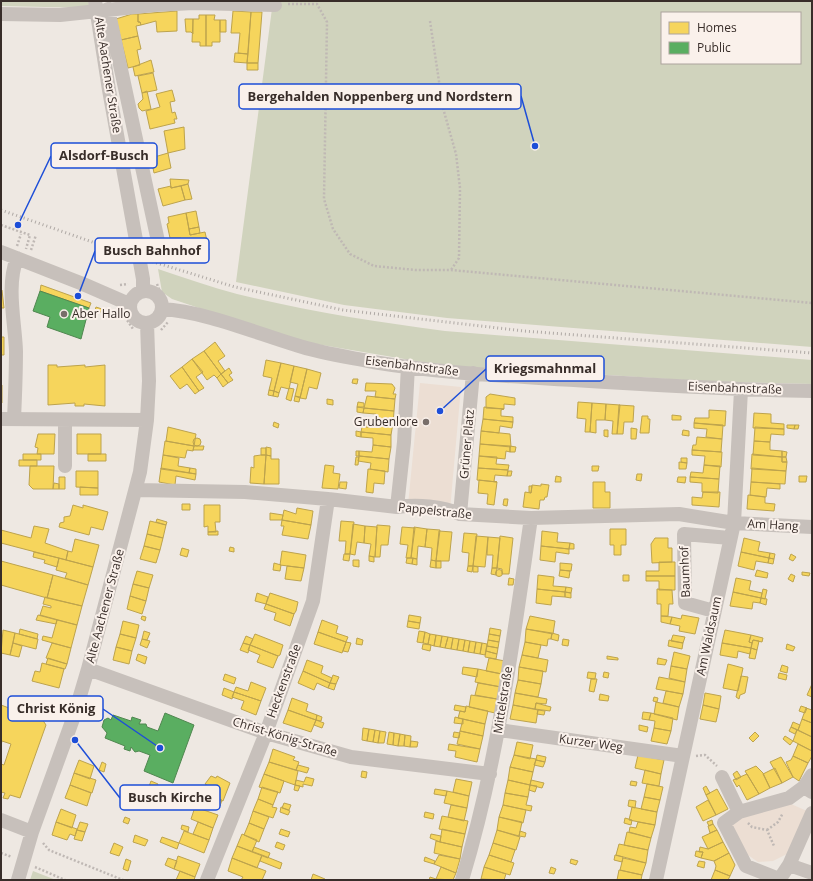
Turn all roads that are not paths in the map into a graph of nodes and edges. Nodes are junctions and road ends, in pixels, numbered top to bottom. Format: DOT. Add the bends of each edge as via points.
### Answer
graph roads {
  1 [pos="276,4"];
  2 [pos="100,7"];
  3 [pos="1,14"];
  4 [pos="159,246"];
  5 [pos="1,252"];
  6 [pos="19,253"];
  7 [pos="143,290"];
  8 [pos="130,304"];
  9 [pos="162,309"];
  10 [pos="147,323"];
  11 [pos="408,366"];
  12 [pos="473,373"];
  13 [pos="742,390"];
  14 [pos="812,391"];
  15 [pos="8,419"];
  16 [pos="66,420"];
  17 [pos="147,420"];
  18 [pos="65,466"];
  19 [pos="136,490"];
  20 [pos="328,499"];
  21 [pos="397,507"];
  22 [pos="460,514"];
  23 [pos="531,518"];
  24 [pos="734,523"];
  25 [pos="812,527"];
  26 [pos="730,538"];
  27 [pos="714,611"];
  28 [pos="88,669"];
  29 [pos="43,707"];
  30 [pos="74,716"];
  31 [pos="499,730"];
  32 [pos="266,733"];
  33 [pos="683,756"];
  34 [pos="490,774"];
  35 [pos="812,775"];
  36 [pos="722,777"];
  37 [pos="808,790"];
  38 [pos="739,812"];
  39 [pos="812,813"];
  40 [pos="1,820"];
  41 [pos="32,832"];
  42 [pos="789,865"];
  43 [pos="811,870"];
  44 [pos="779,879"];
  45 [pos="18,880"];
  46 [pos="207,880"];
  47 [pos="462,880"];
  48 [pos="656,880"];
  1 -- 2 [label="street" via="194,3"];
  2 -- 3 [label="street" via="60,15"];
  2 -- 4 [label="street, Alte Aachener Straße"];
  2 -- 7 [label="street, Alte Aachener Straße" via="109,90"];
  5 -- 6 [label="street"];
  6 -- 8 [label="street"];
  6 -- 15 [label="street" via="14,266 12,293 15,328"];
  7 -- 8 [label="street" via="134,295"];
  7 -- 9 [label="street" via="157,294"];
  8 -- 10 [label="street" via="134,318"];
  9 -- 10 [label="street" via="157,318"];
  9 -- 11 [label="street, Eisenbahnstraße" via="175,309 298,346 374,362"];
  10 -- 17 [label="street, Alte Aachener Straße"];
  11 -- 12 [label="street, Eisenbahnstraße"];
  11 -- 21 [label="street"];
  12 -- 13 [label="street, Eisenbahnstraße"];
  12 -- 22 [label="street, Grüner Platz"];
  13 -- 14 [label="street, Eisenbahnstraße"];
  13 -- 24 [label="street, Am Waldsaum"];
  15 -- 16 [label="street"];
  16 -- 17 [label="street"];
  16 -- 18 [label="street"];
  17 -- 19 [label="street, Alte Aachener Straße"];
  19 -- 20 [label="street, Pappelstraße" via="245,492"];
  19 -- 28 [label="street, Alte Aachener Straße"];
  20 -- 21 [label="street, Pappelstraße"];
  20 -- 32 [label="street, Heckenstraße" via="313,601"];
  21 -- 22 [label="street, Pappelstraße" via="408,505 450,510"];
  22 -- 23 [label="street, Pappelstraße"];
  23 -- 24 [label="street, Pappelstraße" via="679,514"];
  23 -- 31 [label="street, Mittelstraße"];
  24 -- 25 [label="street, Am Hang"];
  24 -- 26 [label="street, Am Waldsaum"];
  26 -- 27 [label="street, Am Waldsaum"];
  26 -- 27 [label="street, Baumhof" via="684,534 685,603"];
  27 -- 33 [label="street, Am Waldsaum"];
  28 -- 30 [label="street, Alte Aachener Straße"];
  28 -- 32 [label="street, Christ-König-Straße"];
  29 -- 30 [label="street"];
  30 -- 41 [label="street, Alte Aachener Straße"];
  31 -- 33 [label="street, Kurzer Weg"];
  31 -- 34 [label="street, Mittelstraße"];
  32 -- 34 [label="street, Christ-König-Straße" via="351,756"];
  32 -- 46 [label="street, Heckenstraße"];
  33 -- 48 [label="street, Am Waldsaum"];
  34 -- 47 [label="street, Mittelstraße"];
  35 -- 37 [label="street"];
  36 -- 38 [label="street"];
  37 -- 38 [label="street"];
  38 -- 44 [label="street" via="724,823 746,866"];
  39 -- 42 [label="street"];
  40 -- 41 [label="street"];
  41 -- 45 [label="street, Alte Aachener Straße"];
  42 -- 43 [label="street"];
  42 -- 44 [label="street"];
}
